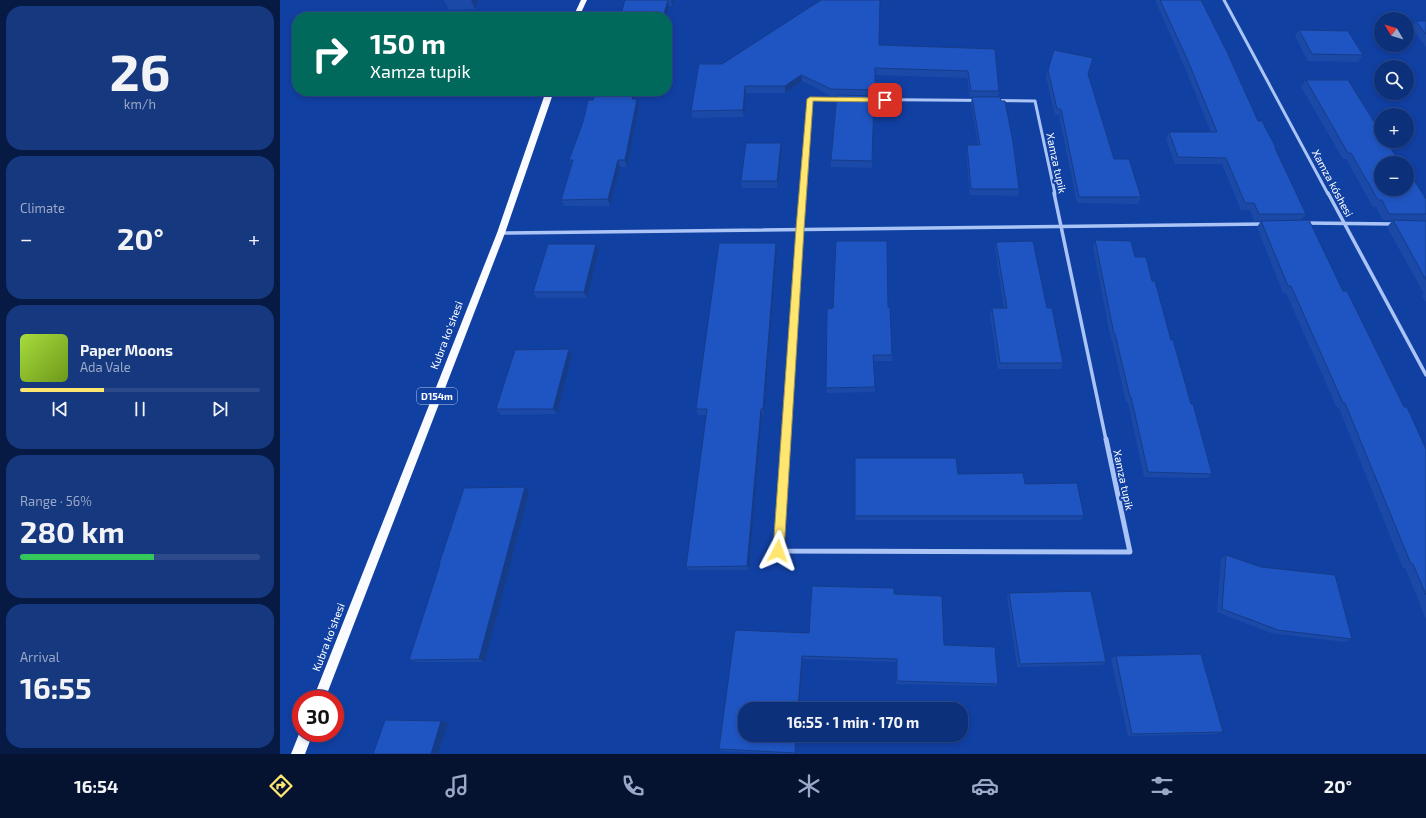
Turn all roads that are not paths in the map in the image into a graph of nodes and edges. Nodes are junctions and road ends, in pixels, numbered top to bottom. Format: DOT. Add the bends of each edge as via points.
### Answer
graph roads {
  1 [pos="584,0"];
  2 [pos="1224,0"];
  3 [pos="578,12"];
  4 [pos="548,96"];
  5 [pos="1297,223"];
  6 [pos="1344,223"];
  7 [pos="1273,224"];
  8 [pos="1404,224"];
  9 [pos="1061,226"];
  10 [pos="800,229"];
  11 [pos="501,233"];
  12 [pos="1426,375"];
  13 [pos="323,690"];
  14 [pos="303,742"];
  15 [pos="298,754"];
  1 -- 3 [label="main road"];
  2 -- 6 [label="street, Xamza kóshesi"];
  4 -- 11 [label="main road, Kubra ko'shesi / D154m"];
  5 -- 6 [label="street"];
  6 -- 8 [label="street"];
  6 -- 12 [label="street, Xamza kóshesi"];
  7 -- 9 [label="street"];
  9 -- 10 [label="street"];
  9 -- 10 [label="street, Xamza tupik" via="1035,101 810,99"];
  9 -- 10 [label="street, Xamza tupik" via="1130,552 778,551"];
  10 -- 11 [label="street"];
  11 -- 13 [label="main road, Kubra ko'shesi / D154m"];
  14 -- 15 [label="main road"];
}
